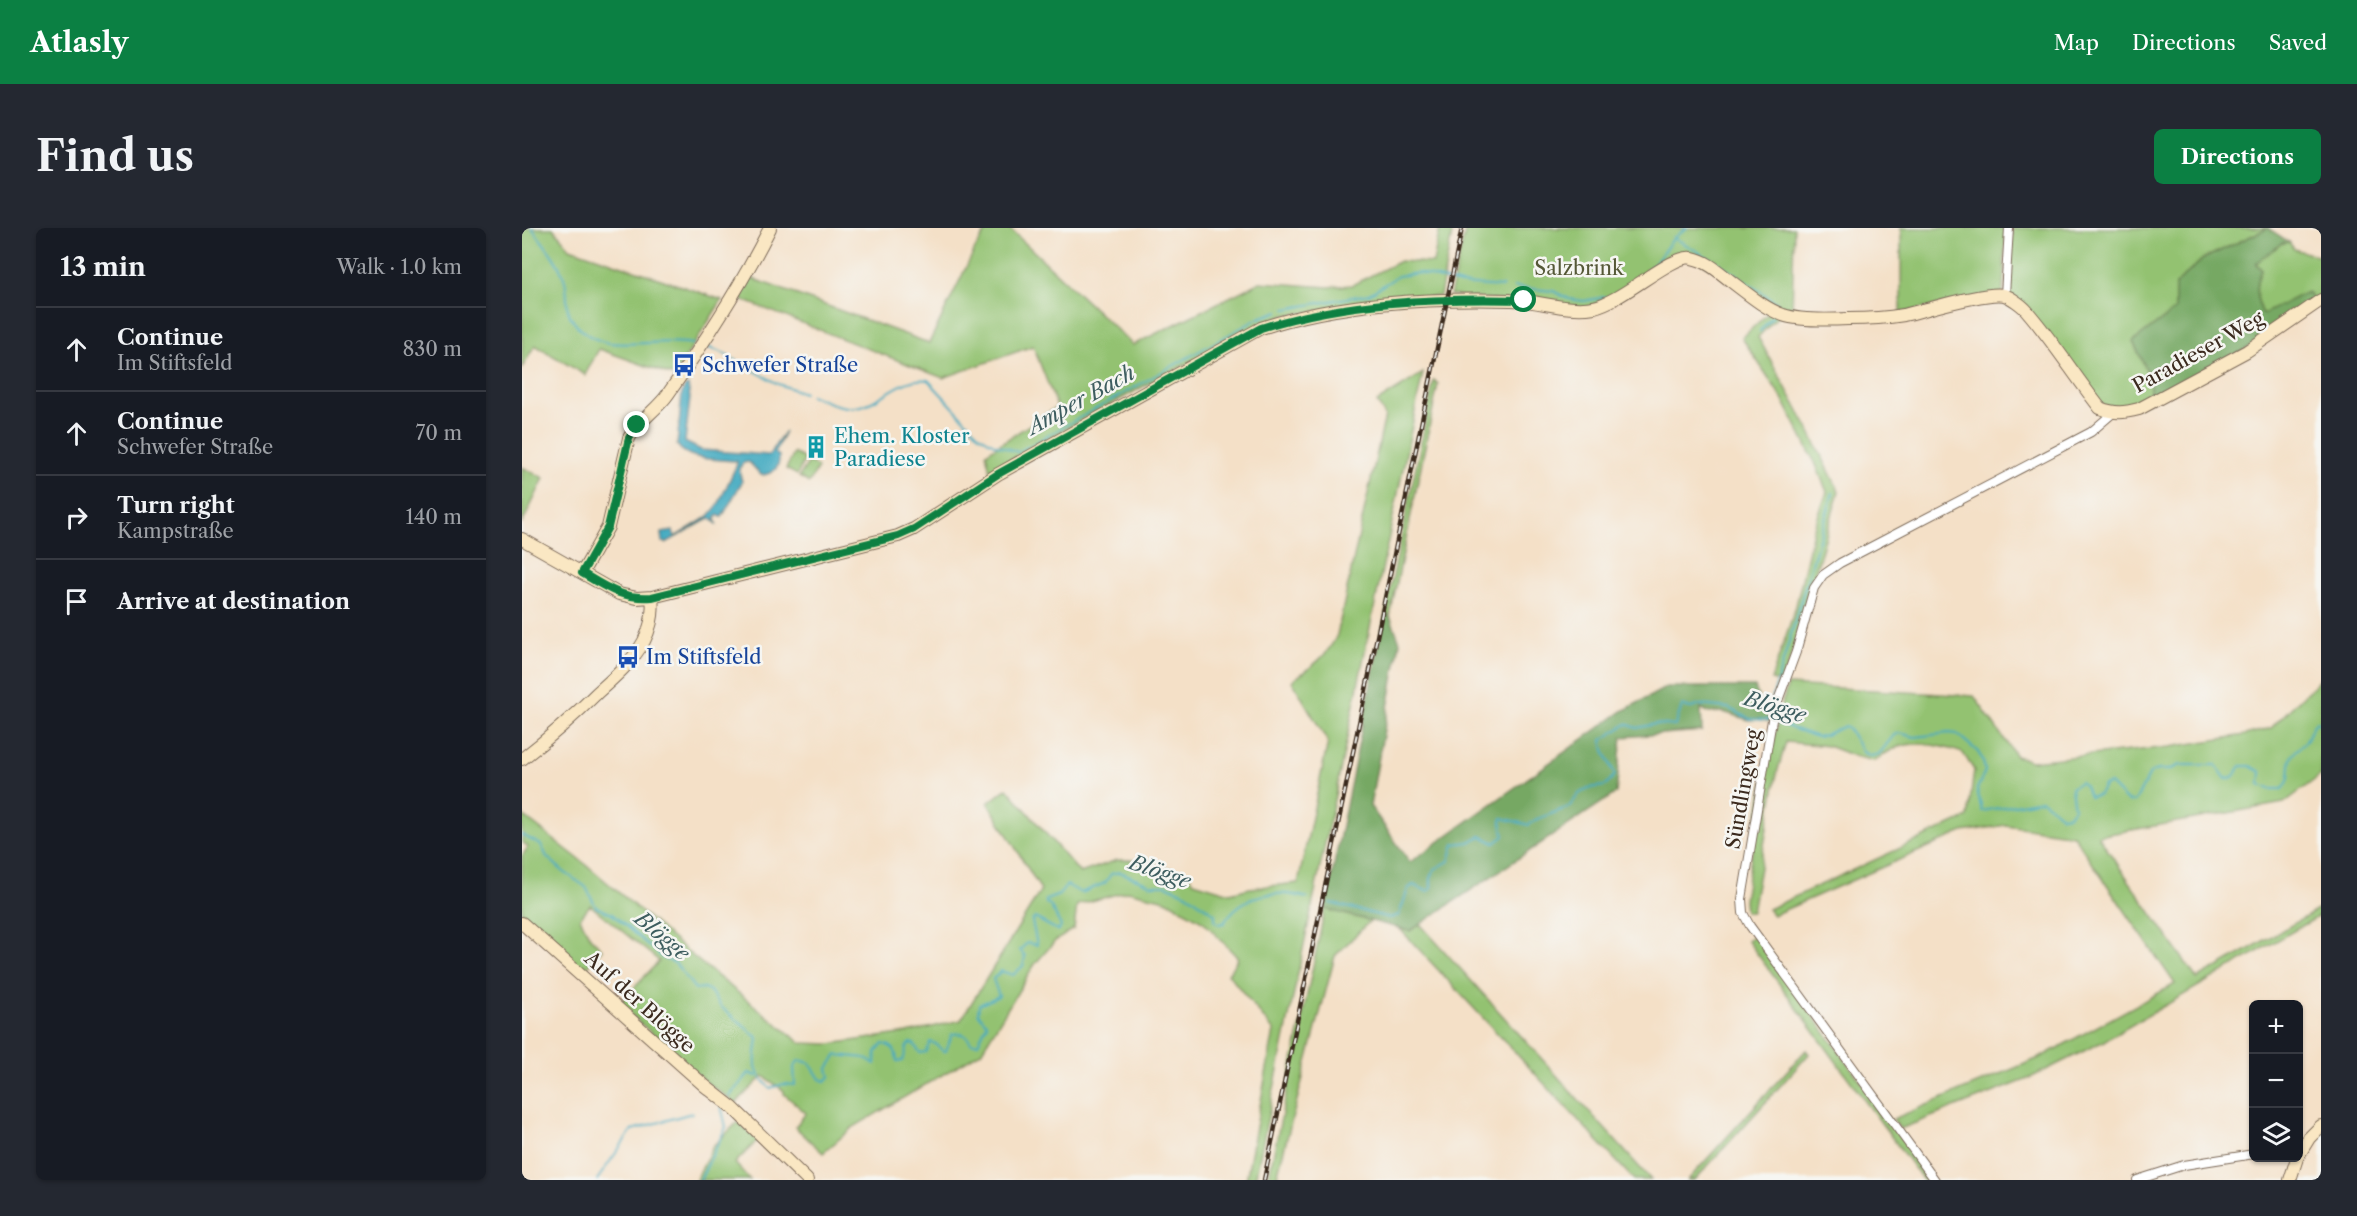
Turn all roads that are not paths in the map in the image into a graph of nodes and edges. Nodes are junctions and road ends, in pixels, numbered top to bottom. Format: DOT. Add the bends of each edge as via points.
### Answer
graph roads {
  1 [pos="770,228"];
  2 [pos="2009,228"];
  3 [pos="2005,295"];
  4 [pos="2321,300"];
  5 [pos="2113,413"];
  6 [pos="522,539"];
  7 [pos="582,573"];
  8 [pos="652,597"];
  9 [pos="522,759"];
  10 [pos="522,923"];
  11 [pos="2321,1126"];
  12 [pos="2304,1139"];
  13 [pos="2249,1155"];
  14 [pos="2296,1162"];
  15 [pos="807,1180"];
  16 [pos="1935,1180"];
  17 [pos="2137,1180"];
  18 [pos="2290,1180"];
  1 -- 7 [label="street" via="746,276 680,377 629,438 608,527"];
  2 -- 3 [label="street"];
  3 -- 5 [label="street" via="2025,309 2100,408"];
  3 -- 8 [label="street" via="1902,315 1847,320 1783,315 1706,262 1690,257 1675,260 1626,294 1592,307 1524,300 1407,301 1283,321 1261,328 998,474 914,529"];
  4 -- 5 [label="street, Paradieser Weg" via="2247,351 2139,409"];
  5 -- 16 [label="street, Sündlingweg" via="2083,436 1823,575 1814,588 1773,714 1742,899 1743,913"];
  6 -- 7 [label="street"];
  7 -- 8 [label="street" via="619,594"];
  8 -- 9 [label="street" via="650,627 633,658 574,716"];
  10 -- 15 [label="street, Auf der Blögge" via="733,1108"];
  11 -- 12 [label="street"];
  13 -- 17 [label="street" via="2184,1165"];
  14 -- 18 [label="street"];
}
